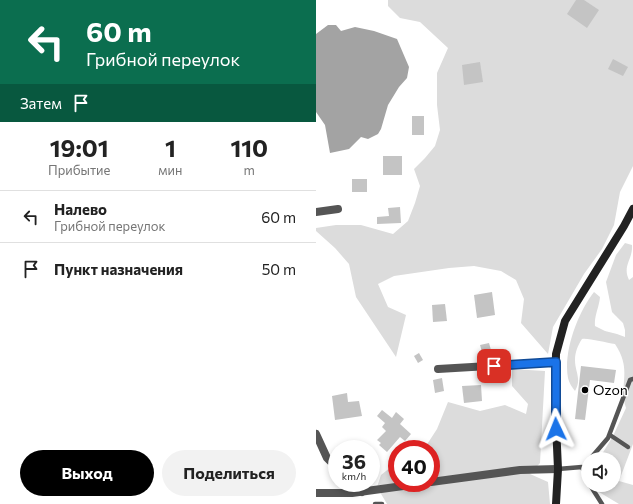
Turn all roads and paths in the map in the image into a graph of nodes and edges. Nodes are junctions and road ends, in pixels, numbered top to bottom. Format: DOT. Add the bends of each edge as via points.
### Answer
graph roads {
  1 [pos="338,209"];
  2 [pos="633,209"];
  3 [pos="316,212"];
  4 [pos="556,362"];
  5 [pos="438,369"];
  6 [pos="633,379"];
  7 [pos="316,434"];
  8 [pos="610,435"];
  9 [pos="628,447"];
  10 [pos="596,452"];
  11 [pos="328,459"];
  12 [pos="581,467"];
  13 [pos="558,469"];
  14 [pos="440,481"];
  15 [pos="362,492"];
  16 [pos="594,492"];
  17 [pos="316,493"];
  18 [pos="376,504"];
  19 [pos="382,504"];
  20 [pos="556,504"];
  21 [pos="602,504"];
  1 -- 3 [label="street"];
  2 -- 4 [label="street" via="565,321"];
  4 -- 5 [label="street"];
  4 -- 13 [label="street"];
  6 -- 8 [label="lane" via="630,380"];
  7 -- 11 [label="street"];
  8 -- 9 [label="lane"];
  8 -- 10 [label="lane"];
  12 -- 13 [label="lane"];
  13 -- 14 [label="street" via="520,470"];
  13 -- 20 [label="street"];
  15 -- 17 [label="street"];
  16 -- 21 [label="lane"];
  18 -- 19 [label="lane"];
}
